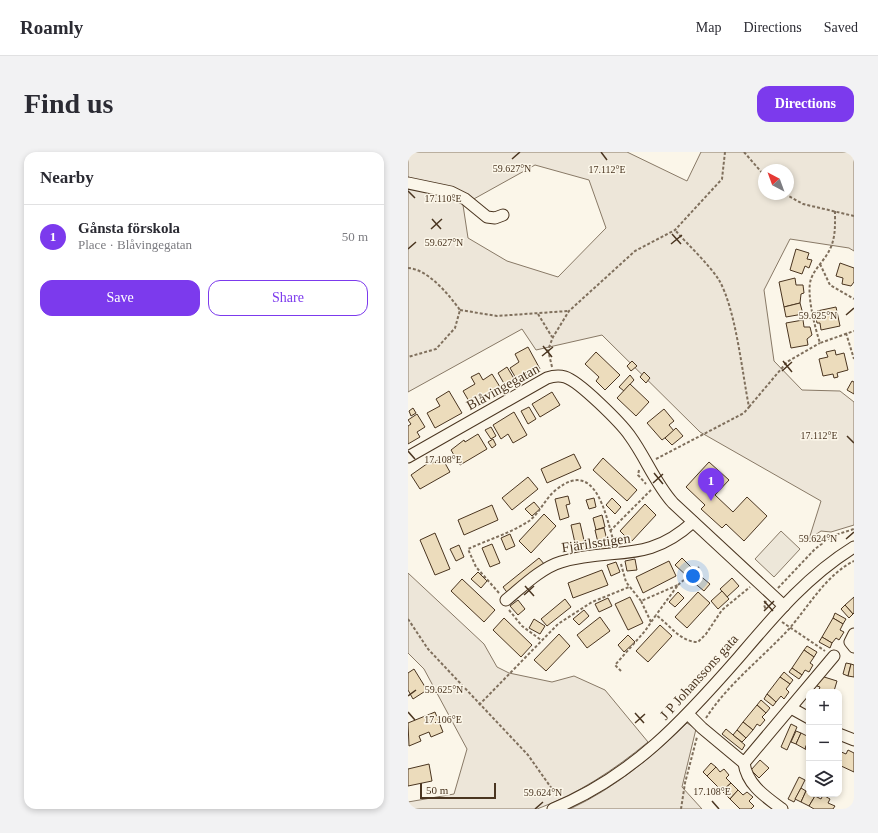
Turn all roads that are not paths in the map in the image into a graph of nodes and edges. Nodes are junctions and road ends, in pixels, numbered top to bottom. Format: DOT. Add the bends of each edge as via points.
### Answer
graph roads {
  1 [pos="408,183"];
  2 [pos="503,215"];
  3 [pos="408,457"];
  4 [pos="693,522"];
  5 [pos="854,547"];
  6 [pos="506,600"];
  7 [pos="784,606"];
  8 [pos="854,634"];
  9 [pos="854,648"];
  10 [pos="834,656"];
  11 [pos="791,708"];
  12 [pos="688,714"];
  13 [pos="806,716"];
  14 [pos="842,735"];
  15 [pos="854,740"];
  16 [pos="744,763"];
  17 [pos="553,809"];
  18 [pos="782,809"];
  1 -- 2 [label="street" via="451,192 465,199 487,217"];
  3 -- 4 [label="street, Blåvingegatan" via="547,378 564,377 574,382 622,426 648,464 662,492"];
  4 -- 6 [label="street, Fjärilsstigen" via="661,545 636,552 587,556 560,562"];
  4 -- 7 [label="street, Blåvingegatan" via="766,597"];
  5 -- 7 [label="street, J P Johanssons gata" via="811,577"];
  7 -- 12 [label="street, J P Johanssons gata"];
  8 -- 9 [label="street" via="850,642"];
  10 -- 11 [label="street"];
  11 -- 13 [label="street"];
  11 -- 16 [label="street"];
  12 -- 16 [label="street"];
  12 -- 17 [label="street, J P Johanssons gata" via="650,751 600,785"];
  14 -- 15 [label="street"];
  16 -- 18 [label="street" via="745,774 751,782"];
}
